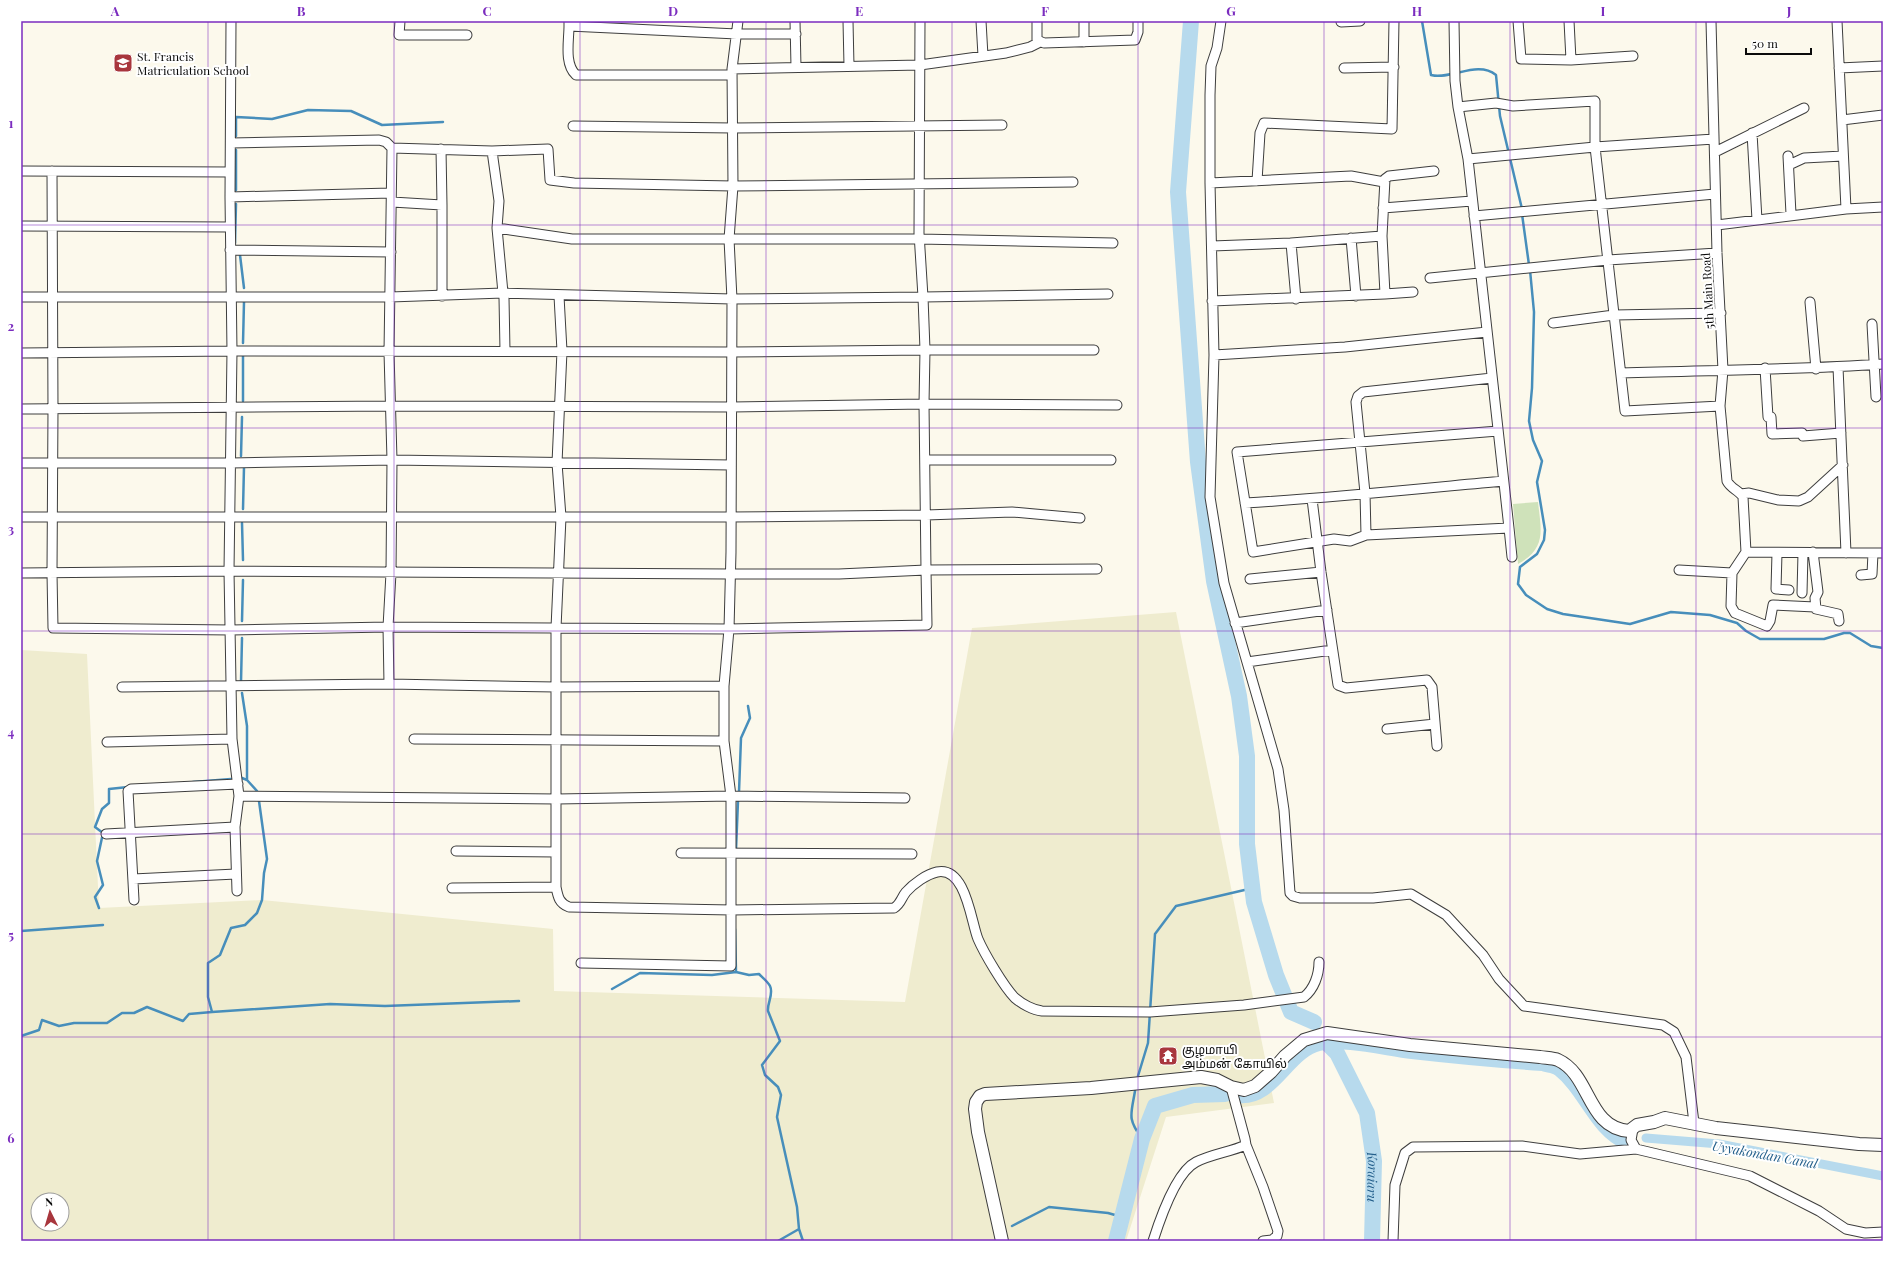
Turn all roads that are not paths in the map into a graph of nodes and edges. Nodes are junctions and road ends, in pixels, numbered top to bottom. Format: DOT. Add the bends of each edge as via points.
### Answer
graph roads {
  1 [pos="231,21"];
  2 [pos="400,21"];
  3 [pos="738,21"];
  4 [pos="795,21"];
  5 [pos="848,21"];
  6 [pos="920,21"];
  7 [pos="981,21"];
  8 [pos="1037,21"];
  9 [pos="1084,21"];
  10 [pos="1138,21"];
  11 [pos="1221,21"];
  12 [pos="1360,21"];
  13 [pos="1394,21"];
  14 [pos="1454,21"];
  15 [pos="1518,21"];
  16 [pos="1569,21"];
  17 [pos="1711,21"];
  18 [pos="1837,21"];
  19 [pos="1342,22"];
  20 [pos="569,23"];
  21 [pos="737,34"];
  22 [pos="796,34"];
  23 [pos="466,35"];
  24 [pos="1040,42"];
  25 [pos="1084,42"];
  26 [pos="983,56"];
  27 [pos="1634,56"];
  28 [pos="1571,60"];
  29 [pos="920,65"];
  30 [pos="849,66"];
  31 [pos="1883,66"];
  32 [pos="796,67"];
  33 [pos="1394,67"];
  34 [pos="1344,68"];
  35 [pos="1839,68"];
  36 [pos="732,72"];
  37 [pos="1458,107"];
  38 [pos="1804,108"];
  39 [pos="1883,115"];
  40 [pos="1842,120"];
  41 [pos="1002,125"];
  42 [pos="573,126"];
  43 [pos="920,126"];
  44 [pos="733,128"];
  45 [pos="1752,133"];
  46 [pos="1714,139"];
  47 [pos="230,143"];
  48 [pos="1595,146"];
  49 [pos="392,148"];
  50 [pos="441,149"];
  51 [pos="492,151"];
  52 [pos="1715,152"];
  53 [pos="1788,156"];
  54 [pos="1843,156"];
  55 [pos="1468,159"];
  56 [pos="1789,165"];
  57 [pos="21,171"];
  58 [pos="52,171"];
  59 [pos="1434,171"];
  60 [pos="230,172"];
  61 [pos="1257,181"];
  62 [pos="1073,182"];
  63 [pos="1384,182"];
  64 [pos="920,183"];
  65 [pos="1210,183"];
  66 [pos="732,186"];
  67 [pos="1715,194"];
  68 [pos="230,197"];
  69 [pos="391,198"];
  70 [pos="1472,201"];
  71 [pos="1601,204"];
  72 [pos="442,205"];
  73 [pos="1883,207"];
  74 [pos="1383,208"];
  75 [pos="1846,208"];
  76 [pos="1791,214"];
  77 [pos="1474,216"];
  78 [pos="1757,220"];
  79 [pos="1717,225"];
  80 [pos="21,226"];
  81 [pos="53,226"];
  82 [pos="230,227"];
  83 [pos="498,228"];
  84 [pos="1382,236"];
  85 [pos="1351,238"];
  86 [pos="728,239"];
  87 [pos="920,239"];
  88 [pos="1113,243"];
  89 [pos="1292,243"];
  90 [pos="1212,246"];
  91 [pos="230,250"];
  92 [pos="390,252"];
  93 [pos="1717,253"];
  94 [pos="1608,260"];
  95 [pos="1480,273"];
  96 [pos="1430,278"];
  97 [pos="1413,292"];
  98 [pos="502,293"];
  99 [pos="1108,294"];
  100 [pos="1385,294"];
  101 [pos="442,296"];
  102 [pos="560,296"];
  103 [pos="1356,296"];
  104 [pos="21,297"];
  105 [pos="54,297"];
  106 [pos="231,297"];
  107 [pos="390,297"];
  108 [pos="923,297"];
  109 [pos="732,299"];
  110 [pos="1296,299"];
  111 [pos="1212,301"];
  112 [pos="1810,302"];
  113 [pos="1721,313"];
  114 [pos="1614,315"];
  115 [pos="1554,323"];
  116 [pos="1872,324"];
  117 [pos="1486,332"];
  118 [pos="925,350"];
  119 [pos="1094,350"];
  120 [pos="232,351"];
  121 [pos="506,351"];
  122 [pos="562,351"];
  123 [pos="389,352"];
  124 [pos="732,352"];
  125 [pos="21,353"];
  126 [pos="53,353"];
  127 [pos="1214,356"];
  128 [pos="1879,364"];
  129 [pos="1838,367"];
  130 [pos="1765,368"];
  131 [pos="1816,369"];
  132 [pos="1723,370"];
  133 [pos="1621,373"];
  134 [pos="1492,378"];
  135 [pos="1876,397"];
  136 [pos="924,404"];
  137 [pos="1117,405"];
  138 [pos="392,406"];
  139 [pos="1720,406"];
  140 [pos="231,407"];
  141 [pos="560,407"];
  142 [pos="732,407"];
  143 [pos="21,409"];
  144 [pos="54,409"];
  145 [pos="1498,431"];
  146 [pos="1841,433"];
  147 [pos="1360,442"];
  148 [pos="392,460"];
  149 [pos="925,460"];
  150 [pos="1110,460"];
  151 [pos="21,462"];
  152 [pos="53,462"];
  153 [pos="230,463"];
  154 [pos="557,463"];
  155 [pos="731,465"];
  156 [pos="1843,465"];
  157 [pos="1503,481"];
  158 [pos="1365,493"];
  159 [pos="1741,494"];
  160 [pos="1312,499"];
  161 [pos="1245,503"];
  162 [pos="926,515"];
  163 [pos="730,516"];
  164 [pos="21,517"];
  165 [pos="52,517"];
  166 [pos="562,517"];
  167 [pos="230,518"];
  168 [pos="391,518"];
  169 [pos="1080,518"];
  170 [pos="1509,528"];
  171 [pos="1366,535"];
  172 [pos="1317,542"];
  173 [pos="1746,552"];
  174 [pos="1813,552"];
  175 [pos="1777,553"];
  176 [pos="1803,553"];
  177 [pos="1846,553"];
  178 [pos="1873,553"];
  179 [pos="1883,553"];
  180 [pos="1512,557"];
  181 [pos="1097,569"];
  182 [pos="926,570"];
  183 [pos="1679,570"];
  184 [pos="229,571"];
  185 [pos="1321,572"];
  186 [pos="21,573"];
  187 [pos="52,573"];
  188 [pos="391,573"];
  189 [pos="560,573"];
  190 [pos="1732,573"];
  191 [pos="730,574"];
  192 [pos="1861,575"];
  193 [pos="1250,579"];
  194 [pos="1789,590"];
  195 [pos="1802,593"];
  196 [pos="1815,607"];
  197 [pos="1327,610"];
  198 [pos="1839,621"];
  199 [pos="1235,623"];
  200 [pos="388,626"];
  201 [pos="556,628"];
  202 [pos="729,629"];
  203 [pos="231,630"];
  204 [pos="1332,650"];
  205 [pos="1247,662"];
  206 [pos="388,684"];
  207 [pos="232,686"];
  208 [pos="724,686"];
  209 [pos="122,687"];
  210 [pos="556,687"];
  211 [pos="1435,724"];
  212 [pos="1387,729"];
  213 [pos="232,739"];
  214 [pos="414,739"];
  215 [pos="556,740"];
  216 [pos="724,741"];
  217 [pos="107,742"];
  218 [pos="1437,746"];
  219 [pos="238,784"];
  220 [pos="239,796"];
  221 [pos="731,796"];
  222 [pos="905,798"];
  223 [pos="557,799"];
  224 [pos="235,827"];
  225 [pos="130,833"];
  226 [pos="106,834"];
  227 [pos="456,851"];
  228 [pos="556,852"];
  229 [pos="681,853"];
  230 [pos="730,853"];
  231 [pos="912,854"];
  232 [pos="236,874"];
  233 [pos="133,879"];
  234 [pos="556,887"];
  235 [pos="452,888"];
  236 [pos="237,891"];
  237 [pos="134,900"];
  238 [pos="732,910"];
  239 [pos="1320,962"];
  240 [pos="581,963"];
  241 [pos="1231,1087"];
  242 [pos="1694,1123"];
  243 [pos="1633,1129"];
  244 [pos="1246,1145"];
  245 [pos="1883,1145"];
  246 [pos="1636,1148"];
  247 [pos="1883,1232"];
  248 [pos="1002,1241"];
  249 [pos="1153,1241"];
  250 [pos="1263,1241"];
  251 [pos="1394,1241"];
  1 -- 47 [label="street"];
  2 -- 23 [label="street" via="400,35"];
  3 -- 21 [label="street"];
  4 -- 22 [label="street"];
  5 -- 30 [label="street"];
  6 -- 29 [label="street"];
  7 -- 26 [label="street"];
  8 -- 24 [label="street" via="1037,37"];
  9 -- 25 [label="street"];
  10 -- 25 [label="street" via="1135,40"];
  11 -- 65 [label="street" via="1211,66"];
  12 -- 19 [label="street"];
  13 -- 33 [label="street"];
  14 -- 37 [label="street" via="1454,65"];
  15 -- 28 [label="street" via="1521,59"];
  16 -- 28 [label="street"];
  17 -- 46 [label="street, 5th Main Road"];
  18 -- 35 [label="street"];
  20 -- 21 [label="street"];
  20 -- 36 [label="street" via="568,60 570,70 576,75"];
  21 -- 22 [label="street"];
  21 -- 36 [label="street"];
  22 -- 32 [label="street"];
  24 -- 25 [label="street"];
  24 -- 26 [label="street" via="1006,53"];
  26 -- 29 [label="street"];
  27 -- 28 [label="street"];
  29 -- 30 [label="street"];
  29 -- 43 [label="street"];
  30 -- 32 [label="street"];
  31 -- 35 [label="street"];
  32 -- 36 [label="street"];
  33 -- 34 [label="street"];
  33 -- 61 [label="street" via="1392,129 1264,124 1260,133"];
  35 -- 40 [label="street"];
  36 -- 44 [label="street"];
  37 -- 48 [label="street" via="1496,103 1513,106 1595,101"];
  37 -- 55 [label="street"];
  38 -- 45 [label="street"];
  39 -- 40 [label="street"];
  40 -- 54 [label="street"];
  41 -- 43 [label="street"];
  42 -- 44 [label="street"];
  43 -- 44 [label="street"];
  43 -- 64 [label="street"];
  44 -- 66 [label="street"];
  45 -- 52 [label="street"];
  45 -- 78 [label="street"];
  46 -- 48 [label="street"];
  46 -- 52 [label="street, 5th Main Road"];
  47 -- 49 [label="street" via="379,140"];
  47 -- 60 [label="street"];
  48 -- 55 [label="street"];
  48 -- 71 [label="street"];
  49 -- 50 [label="street"];
  49 -- 69 [label="street"];
  50 -- 51 [label="street"];
  50 -- 72 [label="street"];
  51 -- 66 [label="street" via="548,149 550,180 574,183"];
  51 -- 83 [label="street" via="499,201"];
  52 -- 67 [label="street, 5th Main Road"];
  53 -- 56 [label="street"];
  54 -- 56 [label="street" via="1804,158"];
  54 -- 75 [label="street"];
  55 -- 70 [label="street"];
  56 -- 76 [label="street"];
  57 -- 58 [label="street"];
  58 -- 60 [label="street"];
  58 -- 81 [label="street"];
  59 -- 63 [label="street" via="1389,176"];
  60 -- 68 [label="street"];
  61 -- 63 [label="street" via="1351,176"];
  61 -- 65 [label="street"];
  62 -- 64 [label="street"];
  63 -- 74 [label="street"];
  64 -- 66 [label="street"];
  64 -- 87 [label="street"];
  65 -- 90 [label="street"];
  66 -- 86 [label="street"];
  67 -- 71 [label="street"];
  67 -- 79 [label="street, 5th Main Road"];
  68 -- 69 [label="street"];
  68 -- 82 [label="street"];
  69 -- 72 [label="street"];
  69 -- 92 [label="street"];
  70 -- 74 [label="street"];
  70 -- 77 [label="street"];
  71 -- 77 [label="street"];
  71 -- 94 [label="street"];
  72 -- 101 [label="street"];
  73 -- 75 [label="street"];
  74 -- 84 [label="street"];
  75 -- 76 [label="street"];
  76 -- 78 [label="street"];
  77 -- 95 [label="street"];
  78 -- 79 [label="street"];
  79 -- 93 [label="street, 5th Main Road"];
  80 -- 81 [label="street"];
  81 -- 82 [label="street"];
  81 -- 105 [label="street"];
  82 -- 91 [label="street"];
  83 -- 86 [label="street" via="572,239"];
  83 -- 98 [label="street"];
  84 -- 85 [label="street"];
  84 -- 100 [label="street"];
  85 -- 89 [label="street"];
  85 -- 103 [label="street"];
  86 -- 87 [label="street"];
  86 -- 109 [label="street"];
  87 -- 88 [label="street"];
  87 -- 108 [label="street"];
  89 -- 90 [label="street"];
  89 -- 110 [label="street"];
  90 -- 111 [label="street"];
  91 -- 92 [label="street"];
  91 -- 106 [label="street"];
  92 -- 107 [label="street"];
  93 -- 94 [label="street"];
  93 -- 113 [label="street, 5th Main Road"];
  94 -- 95 [label="street"];
  94 -- 114 [label="street"];
  95 -- 96 [label="street"];
  95 -- 117 [label="street"];
  97 -- 100 [label="street"];
  98 -- 101 [label="street"];
  98 -- 102 [label="street"];
  98 -- 121 [label="street"];
  99 -- 108 [label="street"];
  100 -- 103 [label="street"];
  101 -- 107 [label="street"];
  102 -- 109 [label="street"];
  102 -- 122 [label="street"];
  103 -- 110 [label="street"];
  104 -- 105 [label="street"];
  105 -- 106 [label="street"];
  105 -- 126 [label="street"];
  106 -- 107 [label="street"];
  106 -- 120 [label="street"];
  107 -- 123 [label="street"];
  108 -- 109 [label="street"];
  108 -- 118 [label="street"];
  109 -- 124 [label="street"];
  110 -- 111 [label="street"];
  111 -- 127 [label="street"];
  112 -- 131 [label="street"];
  113 -- 114 [label="street"];
  113 -- 132 [label="street, 5th Main Road"];
  114 -- 115 [label="street"];
  114 -- 133 [label="street"];
  116 -- 128 [label="street"];
  117 -- 127 [label="street" via="1345,347"];
  117 -- 134 [label="street"];
  118 -- 119 [label="street"];
  118 -- 124 [label="street"];
  118 -- 136 [label="street"];
  120 -- 123 [label="street"];
  120 -- 126 [label="street"];
  120 -- 140 [label="street"];
  121 -- 122 [label="street"];
  121 -- 123 [label="street"];
  122 -- 124 [label="street"];
  122 -- 141 [label="street"];
  123 -- 138 [label="street"];
  124 -- 142 [label="street"];
  125 -- 126 [label="street"];
  126 -- 144 [label="street"];
  127 -- 199 [label="street" via="1210,498 1224,583"];
  128 -- 129 [label="street"];
  128 -- 135 [label="street"];
  129 -- 131 [label="street"];
  129 -- 146 [label="street"];
  130 -- 131 [label="street"];
  130 -- 132 [label="street"];
  130 -- 146 [label="street" via="1768,417 1771,417 1772,434 1802,433 1803,436"];
  132 -- 133 [label="street"];
  132 -- 139 [label="street, 5th Main Road"];
  133 -- 139 [label="street" via="1625,411"];
  134 -- 145 [label="street"];
  134 -- 147 [label="street" via="1363,392 1356,402"];
  136 -- 137 [label="street"];
  136 -- 142 [label="street"];
  136 -- 149 [label="street"];
  138 -- 140 [label="street"];
  138 -- 141 [label="street"];
  138 -- 148 [label="street"];
  139 -- 159 [label="street, 5th Main Road" via="1727,482"];
  140 -- 144 [label="street"];
  140 -- 153 [label="street"];
  141 -- 142 [label="street"];
  141 -- 154 [label="street"];
  142 -- 155 [label="street"];
  143 -- 144 [label="street"];
  144 -- 152 [label="street"];
  145 -- 147 [label="street"];
  145 -- 157 [label="street"];
  146 -- 156 [label="street"];
  147 -- 158 [label="street"];
  147 -- 161 [label="street" via="1237,452"];
  148 -- 153 [label="street"];
  148 -- 154 [label="street"];
  148 -- 168 [label="street"];
  149 -- 150 [label="street"];
  149 -- 162 [label="street"];
  151 -- 152 [label="street"];
  152 -- 153 [label="street"];
  152 -- 165 [label="street"];
  153 -- 167 [label="street"];
  154 -- 155 [label="street"];
  154 -- 166 [label="street"];
  155 -- 163 [label="street"];
  156 -- 159 [label="street" via="1808,497 1799,501"];
  156 -- 177 [label="street"];
  157 -- 158 [label="street"];
  157 -- 170 [label="street"];
  158 -- 160 [label="street"];
  158 -- 171 [label="street"];
  159 -- 173 [label="street"];
  160 -- 161 [label="street"];
  160 -- 172 [label="street"];
  161 -- 172 [label="street" via="1253,552"];
  162 -- 163 [label="street"];
  162 -- 169 [label="street" via="1012,512"];
  162 -- 182 [label="street"];
  163 -- 166 [label="street"];
  163 -- 191 [label="street"];
  164 -- 165 [label="street"];
  165 -- 167 [label="street"];
  165 -- 187 [label="street"];
  166 -- 168 [label="street"];
  166 -- 189 [label="street"];
  167 -- 168 [label="street"];
  167 -- 184 [label="street"];
  168 -- 188 [label="street"];
  170 -- 171 [label="street"];
  170 -- 180 [label="street"];
  171 -- 172 [label="street" via="1350,541 1334,539"];
  172 -- 185 [label="street"];
  173 -- 175 [label="street"];
  173 -- 190 [label="street"];
  174 -- 176 [label="street"];
  174 -- 177 [label="street"];
  174 -- 196 [label="street" via="1818,592"];
  175 -- 176 [label="street"];
  175 -- 194 [label="street" via="1776,589"];
  176 -- 195 [label="street"];
  177 -- 178 [label="street"];
  178 -- 179 [label="street"];
  178 -- 192 [label="street" via="1872,574"];
  181 -- 182 [label="street"];
  182 -- 191 [label="street" via="839,574"];
  182 -- 202 [label="street" via="927,625"];
  183 -- 190 [label="street"];
  184 -- 187 [label="street"];
  184 -- 188 [label="street"];
  184 -- 203 [label="street"];
  185 -- 193 [label="street"];
  185 -- 197 [label="street"];
  186 -- 187 [label="street"];
  187 -- 203 [label="street" via="54,628"];
  188 -- 189 [label="street"];
  188 -- 200 [label="street"];
  189 -- 191 [label="street"];
  189 -- 201 [label="street"];
  190 -- 196 [label="street" via="1731,606 1735,613 1764,625 1767,626 1770,621 1773,605"];
  191 -- 202 [label="street"];
  196 -- 198 [label="street" via="1817,610 1838,614"];
  197 -- 199 [label="street"];
  197 -- 204 [label="street"];
  199 -- 205 [label="street"];
  200 -- 201 [label="street"];
  200 -- 203 [label="street"];
  200 -- 206 [label="street"];
  201 -- 202 [label="street"];
  201 -- 210 [label="street"];
  202 -- 208 [label="street"];
  203 -- 207 [label="street"];
  204 -- 205 [label="street"];
  204 -- 211 [label="street" via="1338,685 1341,687 1427,680 1432,687"];
  205 -- 242 [label="street" via="1278,769 1284,810 1288,888 1293,896 1373,898 1411,894 1446,915 1483,955 1499,979 1524,1006 1663,1025 1674,1032 1686,1057"];
  206 -- 207 [label="street"];
  206 -- 210 [label="street"];
  207 -- 209 [label="street"];
  207 -- 213 [label="street"];
  208 -- 210 [label="street"];
  208 -- 216 [label="street"];
  210 -- 215 [label="street"];
  211 -- 212 [label="street"];
  211 -- 218 [label="street"];
  213 -- 217 [label="street"];
  213 -- 219 [label="street"];
  214 -- 215 [label="street"];
  215 -- 216 [label="street"];
  215 -- 223 [label="street"];
  216 -- 221 [label="street"];
  219 -- 220 [label="street"];
  219 -- 225 [label="street" via="131,789 128,792"];
  220 -- 223 [label="street"];
  220 -- 224 [label="street"];
  221 -- 222 [label="street"];
  221 -- 223 [label="street"];
  221 -- 230 [label="street"];
  223 -- 228 [label="street"];
  224 -- 225 [label="street"];
  224 -- 232 [label="street"];
  225 -- 226 [label="street"];
  225 -- 233 [label="street"];
  227 -- 228 [label="street"];
  228 -- 234 [label="street"];
  229 -- 230 [label="street"];
  230 -- 231 [label="street"];
  230 -- 238 [label="street"];
  232 -- 233 [label="street"];
  232 -- 236 [label="street"];
  233 -- 237 [label="street"];
  234 -- 235 [label="street"];
  234 -- 238 [label="street" via="558,898 562,904 569,907"];
  238 -- 239 [label="street" via="894,908 899,905 907,891 927,875 938,871 948,873 956,879 967,898 977,937 985,954 1015,998 1034,1010 1042,1011 1150,1012 1244,1005 1304,997 1313,985"];
  238 -- 240 [label="street" via="731,966"];
  241 -- 243 [label="street" via="1244,1090 1255,1086 1304,1040 1327,1033 1410,1045 1557,1060 1570,1068 1607,1123 1619,1130"];
  241 -- 244 [label="street"];
  241 -- 248 [label="street" via="1217,1080 1201,1077 1144,1084 980,1096 975,1110 978,1132"];
  242 -- 243 [label="street" via="1665,1118 1637,1124"];
  242 -- 245 [label="street" via="1716,1128"];
  243 -- 246 [label="street" via="1631,1140"];
  244 -- 249 [label="street" via="1197,1161 1187,1167 1177,1182"];
  244 -- 250 [label="street" via="1278,1231 1272,1240"];
  246 -- 247 [label="street" via="1750,1176 1819,1211 1846,1229 1865,1233"];
  246 -- 251 [label="street" via="1580,1154 1515,1146 1408,1149 1396,1185"];
}
